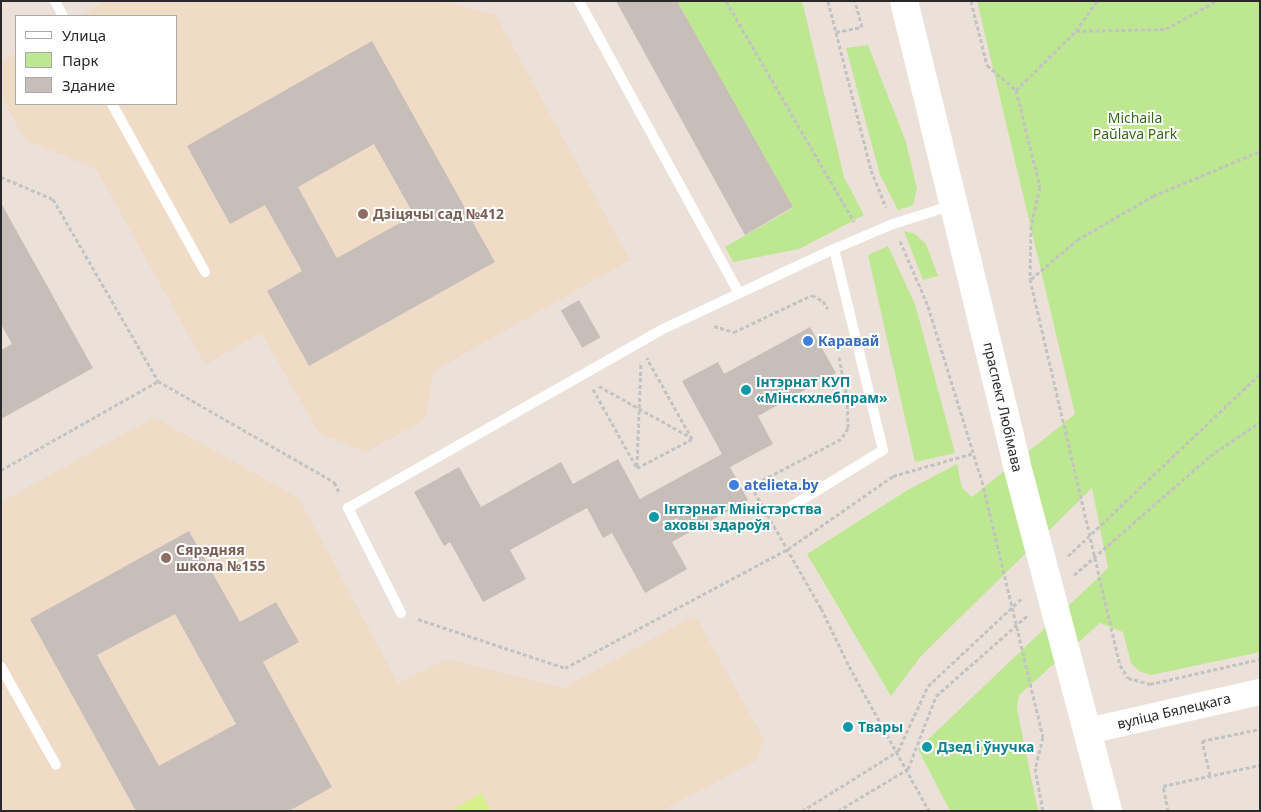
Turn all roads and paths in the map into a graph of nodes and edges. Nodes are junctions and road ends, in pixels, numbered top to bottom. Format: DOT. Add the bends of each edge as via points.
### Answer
graph roads {
  1 [pos="55,1"];
  2 [pos="579,1"];
  3 [pos="726,1"];
  4 [pos="855,1"];
  5 [pos="904,1"];
  6 [pos="971,1"];
  7 [pos="1097,1"];
  8 [pos="1216,1"];
  9 [pos="62,15"];
  10 [pos="1076,31"];
  11 [pos="836,32"];
  12 [pos="1016,90"];
  13 [pos="113,105"];
  14 [pos="1260,151"];
  15 [pos="1,177"];
  16 [pos="955,205"];
  17 [pos="863,237"];
  18 [pos="834,249"];
  19 [pos="205,272"];
  20 [pos="1030,279"];
  21 [pos="738,292"];
  22 [pos="812,295"];
  23 [pos="830,312"];
  24 [pos="642,349"];
  25 [pos="837,351"];
  26 [pos="641,359"];
  27 [pos="1260,374"];
  28 [pos="588,380"];
  29 [pos="158,381"];
  30 [pos="596,384"];
  31 [pos="639,408"];
  32 [pos="1260,422"];
  33 [pos="692,438"];
  34 [pos="974,453"];
  35 [pos="637,468"];
  36 [pos="1,470"];
  37 [pos="982,481"];
  38 [pos="792,506"];
  39 [pos="348,508"];
  40 [pos="788,549"];
  41 [pos="1067,557"];
  42 [pos="1069,579"];
  43 [pos="1030,591"];
  44 [pos="1032,612"];
  45 [pos="400,613"];
  46 [pos="1260,660"];
  47 [pos="1,667"];
  48 [pos="1260,692"];
  49 [pos="1260,729"];
  50 [pos="1088,731"];
  51 [pos="898,751"];
  52 [pos="56,764"];
  53 [pos="1260,765"];
  54 [pos="908,769"];
  55 [pos="1210,775"];
  56 [pos="802,811"];
  57 [pos="838,811"];
  58 [pos="929,811"];
  59 [pos="1043,811"];
  60 [pos="1056,811"];
  61 [pos="1062,811"];
  62 [pos="1108,811"];
  63 [pos="1168,811"];
  1 -- 9 [label="lane"];
  2 -- 21 [label="lane"];
  3 -- 17 [label="path"];
  4 -- 11 [label="path" via="862,27"];
  5 -- 16 [label="main road, праспект Любімава"];
  6 -- 12 [label="path" via="987,65"];
  7 -- 10 [label="path"];
  8 -- 10 [label="path" via="1166,29"];
  10 -- 12 [label="path"];
  12 -- 20 [label="path" via="1040,187 1031,226"];
  13 -- 19 [label="lane"];
  14 -- 20 [label="path" via="1153,196 1077,240"];
  15 -- 29 [label="path" via="54,199"];
  16 -- 17 [label="lane"];
  16 -- 50 [label="main road, праспект Любімава" via="1016,462"];
  17 -- 18 [label="lane"];
  18 -- 21 [label="lane"];
  18 -- 38 [label="lane" via="884,450"];
  20 -- 46 [label="path" via="1120,664 1128,678 1150,684"];
  21 -- 39 [label="lane" via="654,334"];
  22 -- 23 [label="path" via="823,301"];
  24 -- 33 [label="path"];
  25 -- 40 [label="path" via="847,398 848,428 840,439 751,486"];
  26 -- 31 [label="path"];
  27 -- 41 [label="path"];
  28 -- 35 [label="path"];
  29 -- 36 [label="path"];
  29 -- 39 [label="path" via="334,482"];
  30 -- 31 [label="path"];
  31 -- 33 [label="path"];
  31 -- 35 [label="path"];
  32 -- 42 [label="path" via="1210,456"];
  33 -- 35 [label="path"];
  34 -- 40 [label="path" via="893,476"];
  37 -- 59 [label="path" via="1043,737 1035,768"];
  39 -- 45 [label="lane"];
  40 -- 45 [label="path" via="565,668"];
  40 -- 51 [label="path"];
  43 -- 51 [label="path" via="928,686"];
  44 -- 54 [label="path" via="936,696"];
  47 -- 52 [label="lane"];
  48 -- 50 [label="street, вуліца Бялецкага"];
  49 -- 55 [label="path" via="1202,741"];
  50 -- 62 [label="main road, праспект Любімава"];
  51 -- 54 [label="path"];
  51 -- 56 [label="path"];
  53 -- 55 [label="path"];
  54 -- 57 [label="path"];
  54 -- 58 [label="path"];
  55 -- 63 [label="path" via="1163,786"];
  60 -- 61 [label="path"];
}
